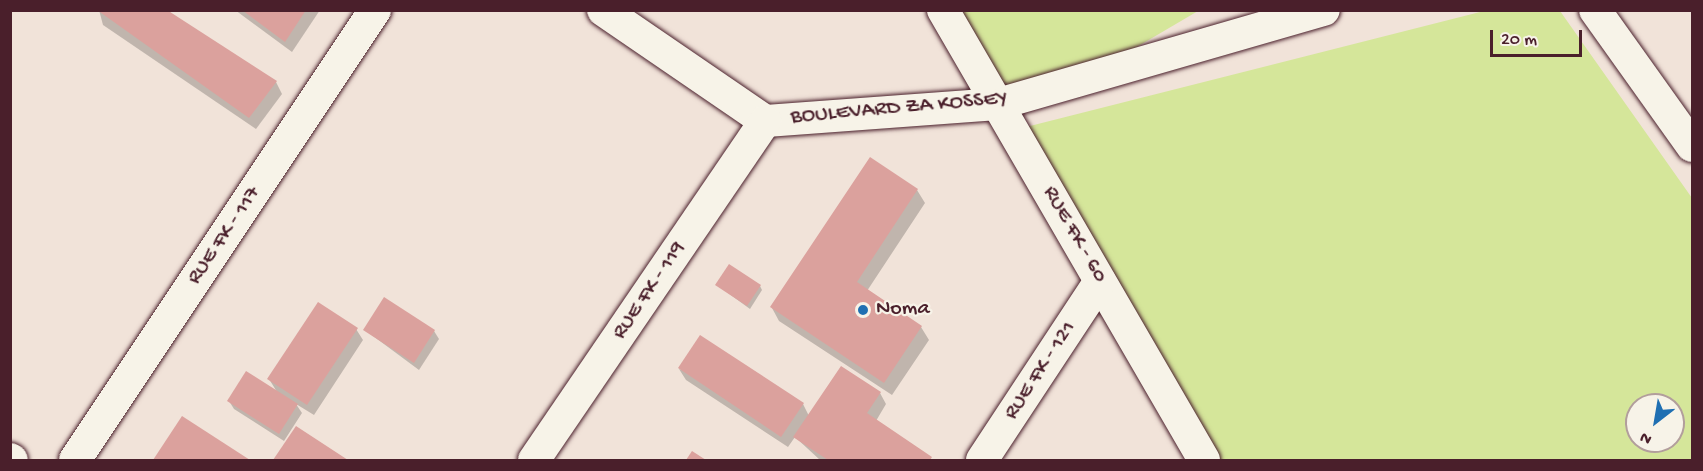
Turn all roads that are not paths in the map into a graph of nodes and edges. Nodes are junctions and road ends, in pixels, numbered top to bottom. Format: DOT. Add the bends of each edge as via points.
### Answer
graph roads {
  1 [pos="375,10"];
  2 [pos="603,10"];
  3 [pos="943,10"];
  4 [pos="1324,10"];
  5 [pos="1595,10"];
  6 [pos="998,104"];
  7 [pos="765,121"];
  8 [pos="1692,146"];
  9 [pos="1100,281"];
  10 [pos="75,460"];
  11 [pos="534,460"];
  12 [pos="982,460"];
  13 [pos="1204,460"];
  1 -- 10 [label="street, RUE FK - 117"];
  2 -- 7 [label="street, BOULEVARD ZA KOSSEY"];
  3 -- 6 [label="street, RUE FK - 60"];
  4 -- 6 [label="street, BOULEVARD ZA KOSSEY"];
  5 -- 8 [label="street"];
  6 -- 7 [label="street, BOULEVARD ZA KOSSEY"];
  6 -- 9 [label="street, RUE FK - 60"];
  7 -- 11 [label="street, RUE FK - 119"];
  9 -- 12 [label="street, RUE FK - 121"];
  9 -- 13 [label="street, RUE FK - 60"];
}
